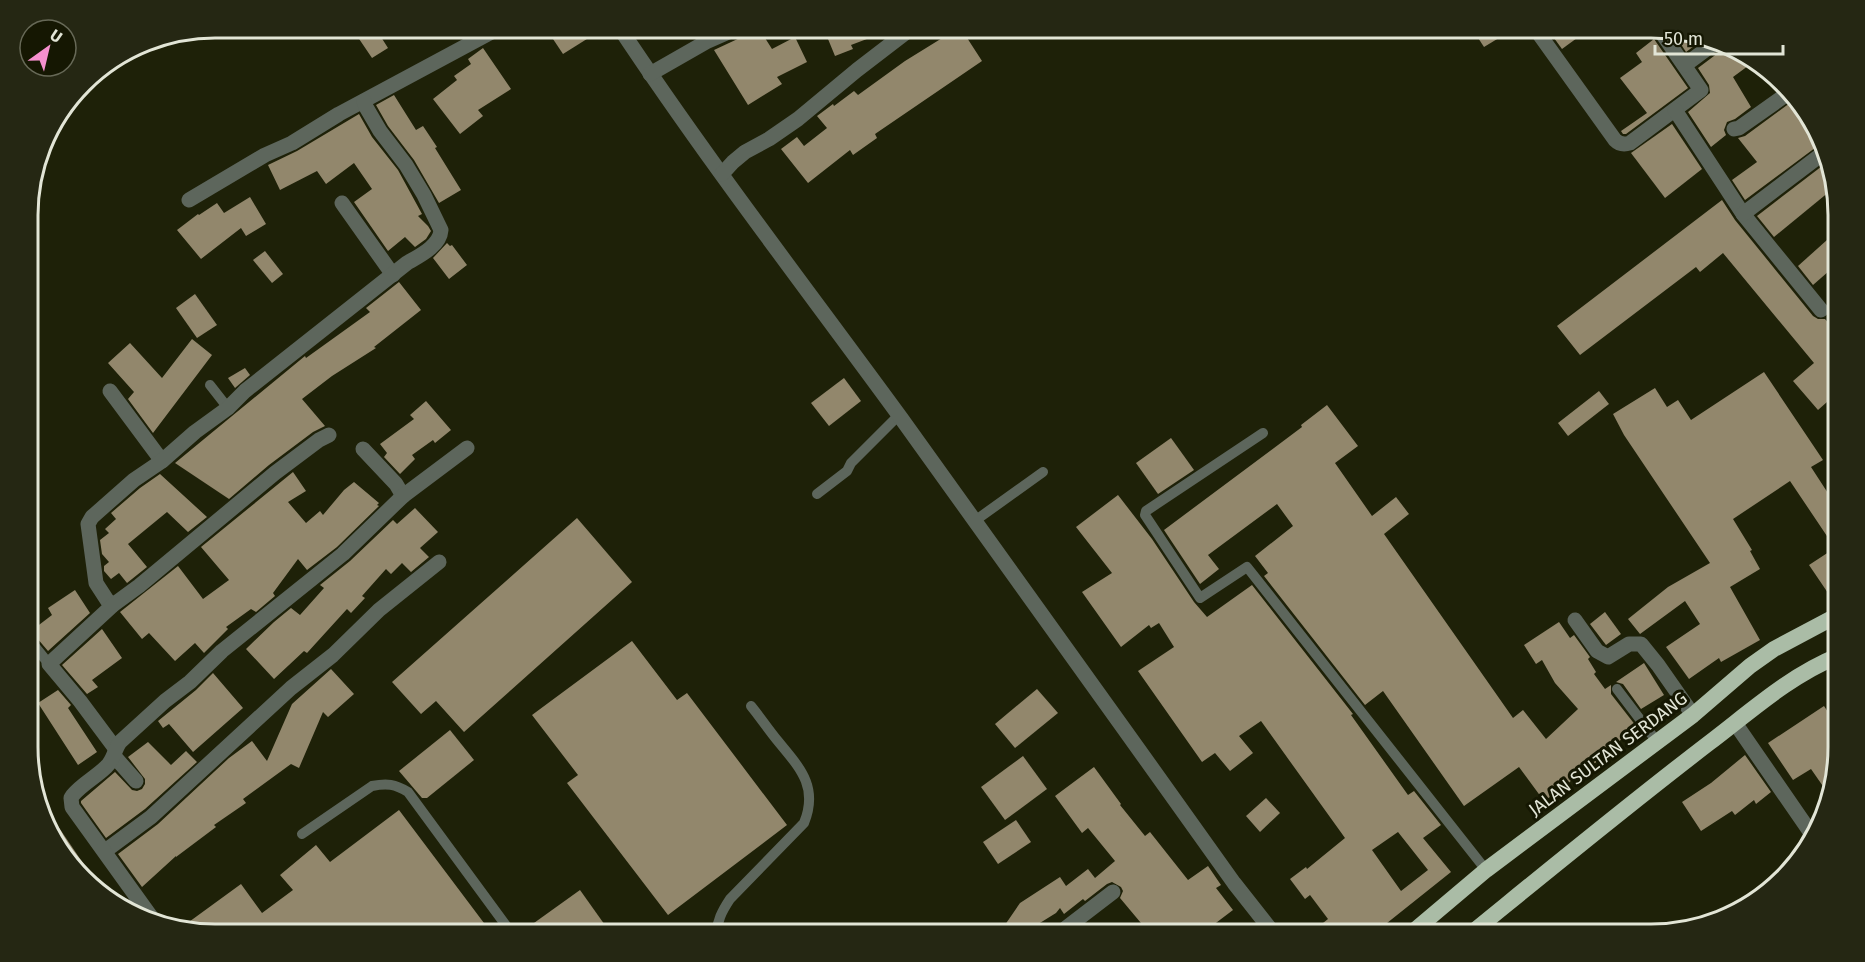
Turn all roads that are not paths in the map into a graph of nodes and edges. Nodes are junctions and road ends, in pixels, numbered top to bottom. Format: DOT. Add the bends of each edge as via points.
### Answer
graph roads {
  1 [pos="481,38"];
  2 [pos="626,38"];
  3 [pos="715,38"];
  4 [pos="899,38"];
  5 [pos="1542,38"];
  6 [pos="1666,39"];
  7 [pos="1708,48"];
  8 [pos="1685,65"];
  9 [pos="650,74"];
  10 [pos="1783,97"];
  11 [pos="364,101"];
  12 [pos="1675,110"];
  13 [pos="1734,129"];
  14 [pos="1817,158"];
  15 [pos="722,174"];
  16 [pos="189,200"];
  17 [pos="342,203"];
  18 [pos="1743,214"];
  19 [pos="393,275"];
  20 [pos="1821,310"];
  21 [pos="210,385"];
  22 [pos="110,391"];
  23 [pos="228,408"];
  24 [pos="899,415"];
  25 [pos="1263,433"];
  26 [pos="329,435"];
  27 [pos="467,448"];
  28 [pos="363,449"];
  29 [pos="162,461"];
  30 [pos="1043,472"];
  31 [pos="817,494"];
  32 [pos="403,496"];
  33 [pos="976,520"];
  34 [pos="439,562"];
  35 [pos="113,605"];
  36 [pos="1575,620"];
  37 [pos="1828,620"];
  38 [pos="38,650"];
  39 [pos="1828,662"];
  40 [pos="49,664"];
  41 [pos="1617,689"];
  42 [pos="751,706"];
  43 [pos="1693,715"];
  44 [pos="1735,723"];
  45 [pos="1658,743"];
  46 [pos="114,752"];
  47 [pos="136,781"];
  48 [pos="1808,828"];
  49 [pos="302,834"];
  50 [pos="105,851"];
  51 [pos="1486,870"];
  52 [pos="1113,892"];
  53 [pos="147,910"];
  54 [pos="505,924"];
  55 [pos="718,924"];
  56 [pos="1071,924"];
  57 [pos="1266,924"];
  58 [pos="1422,924"];
  59 [pos="1483,924"];
  1 -- 11 [label="street"];
  2 -- 9 [label="street"];
  3 -- 9 [label="street"];
  4 -- 15 [label="street" via="798,119 745,152"];
  5 -- 12 [label="street" via="1618,142 1630,143"];
  6 -- 8 [label="street"];
  7 -- 8 [label="street"];
  8 -- 12 [label="street" via="1701,90"];
  9 -- 15 [label="street"];
  10 -- 13 [label="street"];
  11 -- 16 [label="street"];
  11 -- 19 [label="street" via="424,195 441,232 429,249"];
  12 -- 18 [label="street"];
  14 -- 18 [label="street"];
  15 -- 24 [label="street"];
  17 -- 19 [label="street"];
  18 -- 20 [label="street"];
  19 -- 23 [label="street"];
  21 -- 23 [label="lane"];
  22 -- 29 [label="street"];
  23 -- 29 [label="street"];
  24 -- 31 [label="lane" via="847,471"];
  24 -- 33 [label="street"];
  25 -- 51 [label="lane" via="1145,515 1200,598 1247,567"];
  26 -- 35 [label="street" via="275,473"];
  27 -- 32 [label="street"];
  28 -- 32 [label="street"];
  29 -- 35 [label="street" via="134,480 88,524 96,583"];
  30 -- 33 [label="lane"];
  32 -- 46 [label="street" via="343,554 165,701"];
  33 -- 57 [label="street"];
  34 -- 50 [label="street" via="291,688 152,817"];
  35 -- 40 [label="street"];
  36 -- 43 [label="street" via="1602,655 1608,657 1629,644 1641,644"];
  37 -- 43 [label="highway, JALAN SULTAN SERDANG" via="1758,660"];
  38 -- 40 [label="lane"];
  39 -- 44 [label="highway" via="1777,691"];
  40 -- 46 [label="street"];
  41 -- 45 [label="lane"];
  42 -- 55 [label="lane" via="799,766 807,784 809,811 804,823 730,899"];
  43 -- 45 [label="highway, JALAN SULTAN SERDANG"];
  44 -- 48 [label="street"];
  44 -- 59 [label="highway"];
  45 -- 51 [label="highway, JALAN SULTAN SERDANG"];
  46 -- 47 [label="street"];
  46 -- 50 [label="street" via="106,767 71,798 72,807"];
  49 -- 54 [label="lane" via="372,786 383,783 399,787 408,792"];
  50 -- 53 [label="street"];
  51 -- 58 [label="highway, JALAN SULTAN SERDANG"];
  52 -- 56 [label="street"];
}
